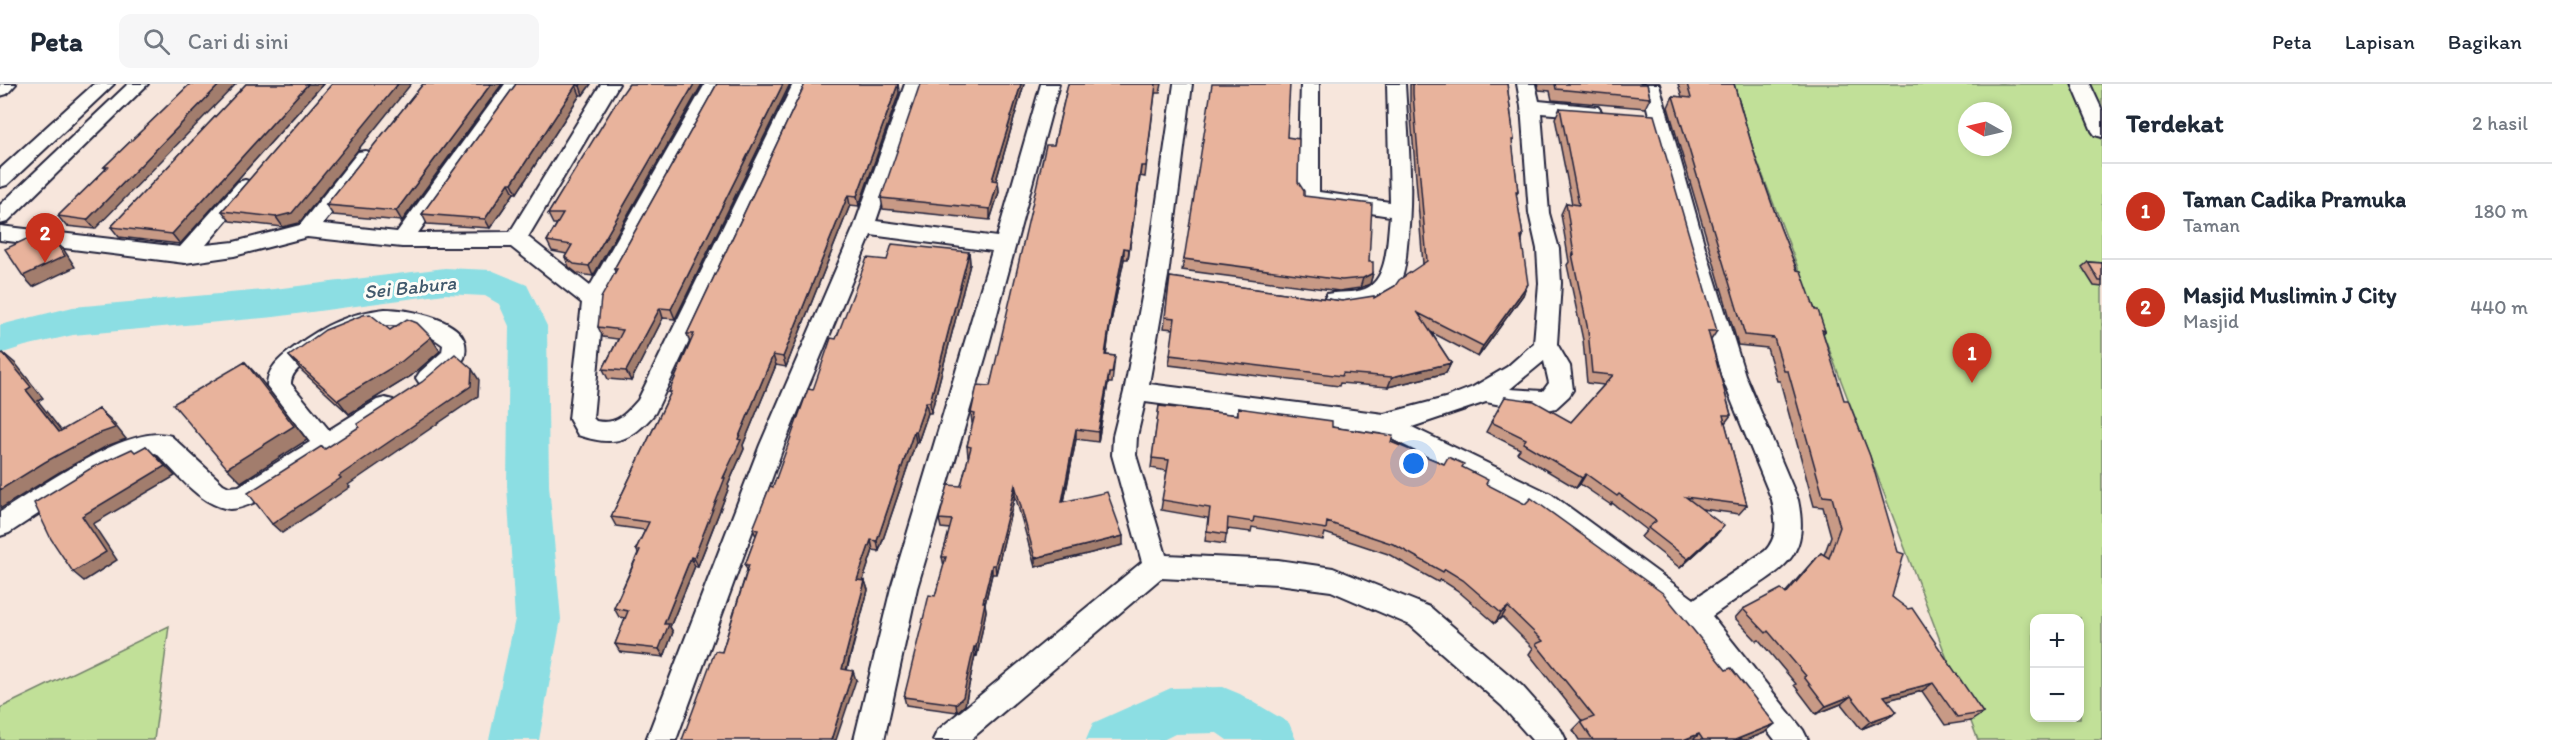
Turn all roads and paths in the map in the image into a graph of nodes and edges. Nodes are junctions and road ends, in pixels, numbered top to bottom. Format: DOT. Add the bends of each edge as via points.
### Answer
graph roads {
  1 [pos="7,84"];
  2 [pos="105,84"];
  3 [pos="140,84"];
  4 [pos="515,84"];
  5 [pos="610,84"];
  6 [pos="714,84"];
  7 [pos="802,84"];
  8 [pos="914,84"];
  9 [pos="1050,84"];
  10 [pos="1183,84"];
  11 [pos="1310,84"];
  12 [pos="1396,84"];
  13 [pos="1526,84"];
  14 [pos="1650,84"];
  15 [pos="2081,84"];
  16 [pos="0,90"];
  17 [pos="1531,106"];
  18 [pos="1612,114"];
  19 [pos="1635,116"];
  20 [pos="1659,118"];
  21 [pos="2102,131"];
  22 [pos="380,139"];
  23 [pos="256,174"];
  24 [pos="0,180"];
  25 [pos="1401,211"];
  26 [pos="0,216"];
  27 [pos="113,227"];
  28 [pos="864,227"];
  29 [pos="307,230"];
  30 [pos="0,233"];
  31 [pos="516,239"];
  32 [pos="402,240"];
  33 [pos="97,244"];
  34 [pos="1004,245"];
  35 [pos="185,255"];
  36 [pos="1157,276"];
  37 [pos="1179,279"];
  38 [pos="1314,297"];
  39 [pos="593,300"];
  40 [pos="1545,346"];
  41 [pos="1136,392"];
  42 [pos="1483,392"];
  43 [pos="1384,424"];
  44 [pos="326,443"];
  45 [pos="0,525"];
  46 [pos="1156,566"];
  47 [pos="1694,614"];
  48 [pos="661,740"];
  49 [pos="869,740"];
  50 [pos="948,740"];
  51 [pos="1551,740"];
  52 [pos="1793,740"];
  1 -- 16 [label="street"];
  2 -- 24 [label="street"];
  3 -- 26 [label="street"];
  4 -- 32 [label="street"];
  5 -- 31 [label="street"];
  6 -- 39 [label="street"];
  7 -- 39 [label="street" via="646,406 632,424 606,434 586,428 581,419"];
  8 -- 28 [label="street"];
  9 -- 34 [label="street"];
  10 -- 36 [label="street"];
  11 -- 25 [label="street" via="1308,192 1312,198"];
  12 -- 25 [label="street"];
  13 -- 17 [label="street"];
  14 -- 20 [label="street"];
  15 -- 21 [label="street"];
  17 -- 18 [label="street"];
  17 -- 40 [label="street" via="1539,213 1549,260"];
  19 -- 20 [label="street"];
  20 -- 47 [label="street" via="1733,375 1790,517 1786,544 1777,560"];
  22 -- 29 [label="street"];
  23 -- 35 [label="street"];
  25 -- 38 [label="street" via="1392,276 1383,288 1354,300"];
  27 -- 33 [label="street"];
  28 -- 34 [label="street"];
  28 -- 48 [label="street" via="772,445"];
  29 -- 32 [label="street"];
  29 -- 35 [label="street" via="234,249"];
  30 -- 33 [label="street"];
  31 -- 32 [label="street"];
  31 -- 39 [label="street"];
  33 -- 35 [label="street"];
  34 -- 49 [label="street" via="904,588"];
  36 -- 37 [label="street"];
  36 -- 41 [label="street"];
  40 -- 42 [label="street" via="1510,377"];
  40 -- 42 [label="street" via="1556,358 1562,378 1561,390 1548,400"];
  41 -- 43 [label="street"];
  41 -- 46 [label="street" via="1124,455"];
  42 -- 43 [label="street" via="1438,411"];
  43 -- 47 [label="street" via="1542,502"];
  44 -- 44 [label="street" via="409,391 454,355 454,342 439,328 415,319 387,317 362,321 332,333 284,368 278,378 279,386"];
  44 -- 45 [label="street" via="259,488 229,498 211,489 162,442 142,445 111,459"];
  46 -- 50 [label="street"];
  46 -- 51 [label="street" via="1278,572 1334,580 1420,616 1512,696"];
  47 -- 52 [label="street"];
}
